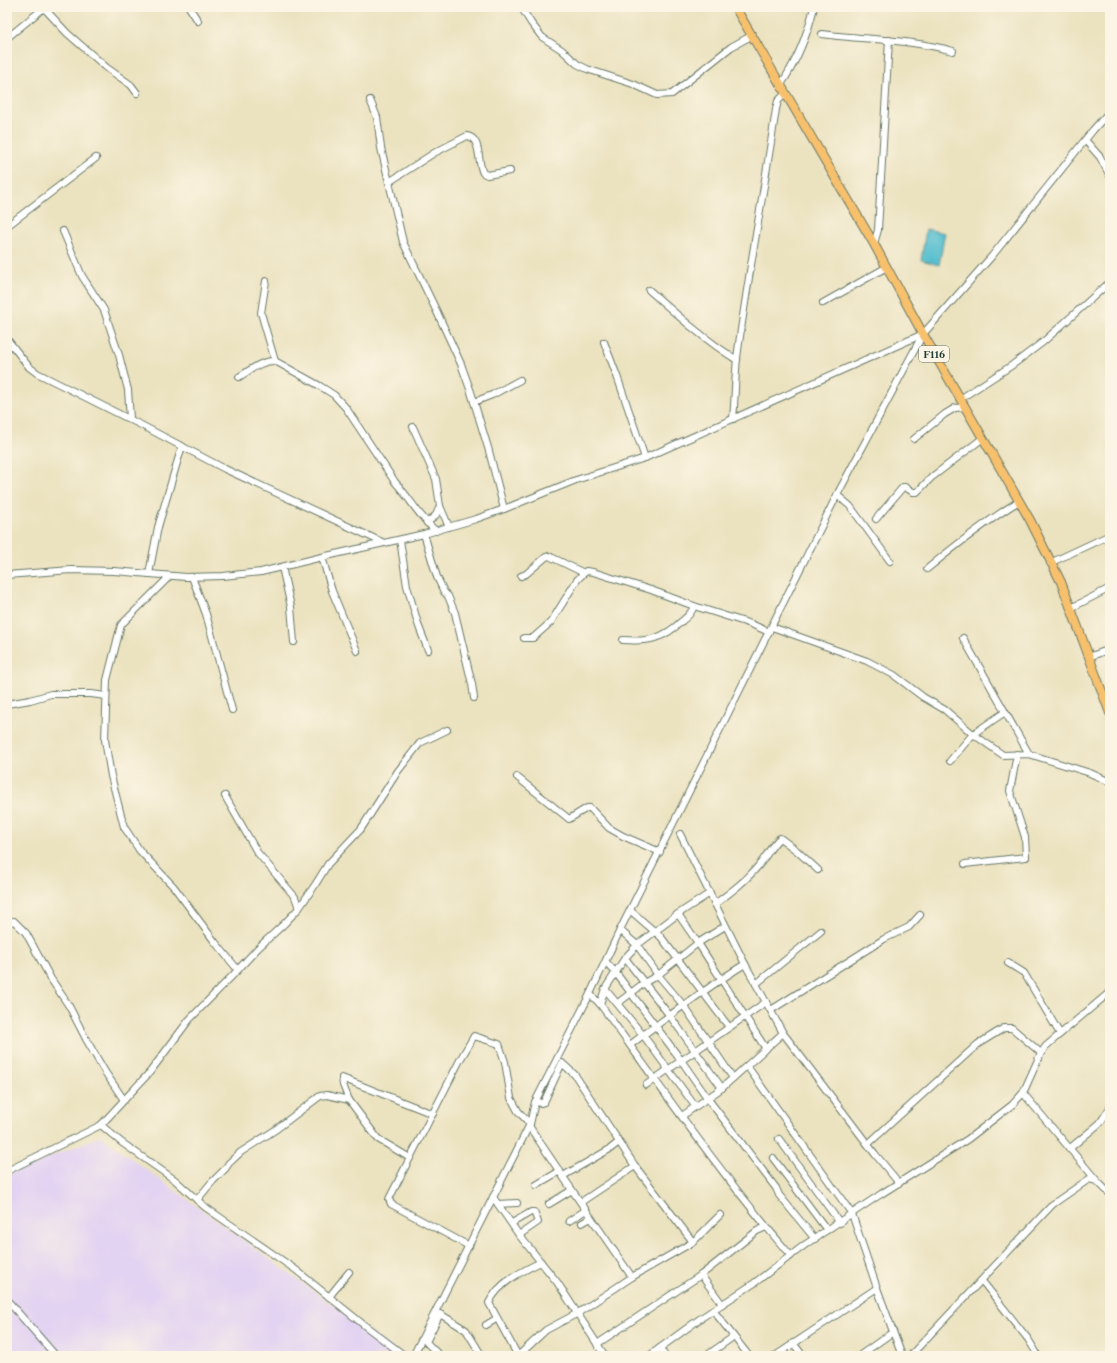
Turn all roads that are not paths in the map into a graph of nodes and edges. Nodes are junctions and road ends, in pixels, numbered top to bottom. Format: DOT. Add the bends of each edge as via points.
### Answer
graph roads {
  1 [pos="45,7"];
  2 [pos="190,7"];
  3 [pos="521,7"];
  4 [pos="735,7"];
  5 [pos="814,7"];
  6 [pos="198,21"];
  7 [pos="822,34"];
  8 [pos="751,36"];
  9 [pos="7,38"];
  10 [pos="889,40"];
  11 [pos="953,51"];
  12 [pos="780,86"];
  13 [pos="137,93"];
  14 [pos="785,94"];
  15 [pos="370,100"];
  16 [pos="1110,111"];
  17 [pos="1085,140"];
  18 [pos="96,158"];
  19 [pos="510,171"];
  20 [pos="1110,176"];
  21 [pos="389,182"];
  22 [pos="7,226"];
  23 [pos="63,231"];
  24 [pos="874,244"];
  25 [pos="887,267"];
  26 [pos="266,281"];
  27 [pos="1110,282"];
  28 [pos="649,290"];
  29 [pos="823,303"];
  30 [pos="923,334"];
  31 [pos="8,342"];
  32 [pos="604,342"];
  33 [pos="737,360"];
  34 [pos="275,361"];
  35 [pos="239,378"];
  36 [pos="520,380"];
  37 [pos="960,399"];
  38 [pos="474,402"];
  39 [pos="965,407"];
  40 [pos="733,418"];
  41 [pos="130,419"];
  42 [pos="413,426"];
  43 [pos="983,438"];
  44 [pos="914,439"];
  45 [pos="182,446"];
  46 [pos="645,458"];
  47 [pos="837,495"];
  48 [pos="1019,501"];
  49 [pos="440,506"];
  50 [pos="504,509"];
  51 [pos="876,519"];
  52 [pos="426,523"];
  53 [pos="448,527"];
  54 [pos="436,531"];
  55 [pos="424,534"];
  56 [pos="1110,535"];
  57 [pos="400,540"];
  58 [pos="384,543"];
  59 [pos="322,557"];
  60 [pos="890,561"];
  61 [pos="1050,563"];
  62 [pos="282,567"];
  63 [pos="927,569"];
  64 [pos="584,573"];
  65 [pos="149,574"];
  66 [pos="7,575"];
  67 [pos="170,576"];
  68 [pos="521,576"];
  69 [pos="192,577"];
  70 [pos="1110,588"];
  71 [pos="694,606"];
  72 [pos="1070,608"];
  73 [pos="771,629"];
  74 [pos="524,638"];
  75 [pos="963,638"];
  76 [pos="623,640"];
  77 [pos="294,642"];
  78 [pos="1110,649"];
  79 [pos="428,650"];
  80 [pos="357,651"];
  81 [pos="1089,657"];
  82 [pos="106,696"];
  83 [pos="474,698"];
  84 [pos="7,704"];
  85 [pos="1109,709"];
  86 [pos="232,710"];
  87 [pos="1005,712"];
  88 [pos="447,730"];
  89 [pos="973,734"];
  90 [pos="1017,754"];
  91 [pos="1029,754"];
  92 [pos="950,761"];
  93 [pos="517,777"];
  94 [pos="1110,782"];
  95 [pos="225,796"];
  96 [pos="680,834"];
  97 [pos="660,852"];
  98 [pos="965,864"];
  99 [pos="818,870"];
  100 [pos="710,893"];
  101 [pos="715,904"];
  102 [pos="299,908"];
  103 [pos="631,911"];
  104 [pos="678,914"];
  105 [pos="920,915"];
  106 [pos="7,923"];
  107 [pos="725,926"];
  108 [pos="620,930"];
  109 [pos="821,931"];
  110 [pos="656,932"];
  111 [pos="698,944"];
  112 [pos="637,945"];
  113 [pos="625,958"];
  114 [pos="678,960"];
  115 [pos="606,962"];
  116 [pos="1008,963"];
  117 [pos="745,964"];
  118 [pos="238,970"];
  119 [pos="616,972"];
  120 [pos="658,975"];
  121 [pos="721,979"];
  122 [pos="644,983"];
  123 [pos="756,984"];
  124 [pos="606,989"];
  125 [pos="631,992"];
  126 [pos="703,992"];
  127 [pos="1110,992"];
  128 [pos="590,994"];
  129 [pos="766,1002"];
  130 [pos="618,1003"];
  131 [pos="600,1004"];
  132 [pos="684,1006"];
  133 [pos="771,1010"];
  134 [pos="670,1016"];
  135 [pos="745,1016"];
  136 [pos="655,1026"];
  137 [pos="729,1027"];
  138 [pos="784,1033"];
  139 [pos="1060,1034"];
  140 [pos="644,1035"];
  141 [pos="709,1042"];
  142 [pos="630,1045"];
  143 [pos="766,1049"];
  144 [pos="694,1051"];
  145 [pos="1041,1052"];
  146 [pos="681,1060"];
  147 [pos="747,1066"];
  148 [pos="668,1069"];
  149 [pos="655,1078"];
  150 [pos="733,1078"];
  151 [pos="646,1085"];
  152 [pos="722,1088"];
  153 [pos="1023,1093"];
  154 [pos="708,1098"];
  155 [pos="124,1100"];
  156 [pos="349,1100"];
  157 [pos="535,1102"];
  158 [pos="695,1106"];
  159 [pos="1110,1108"];
  160 [pos="433,1114"];
  161 [pos="682,1116"];
  162 [pos="101,1125"];
  163 [pos="529,1125"];
  164 [pos="779,1139"];
  165 [pos="619,1142"];
  166 [pos="868,1144"];
  167 [pos="1069,1149"];
  168 [pos="410,1158"];
  169 [pos="773,1158"];
  170 [pos="635,1166"];
  171 [pos="7,1171"];
  172 [pos="562,1174"];
  173 [pos="1097,1181"];
  174 [pos="899,1183"];
  175 [pos="536,1185"];
  176 [pos="572,1190"];
  177 [pos="1110,1194"];
  178 [pos="493,1197"];
  179 [pos="197,1200"];
  180 [pos="581,1202"];
  181 [pos="517,1203"];
  182 [pos="498,1204"];
  183 [pos="549,1204"];
  184 [pos="586,1210"];
  185 [pos="852,1214"];
  186 [pos="720,1215"];
  187 [pos="591,1218"];
  188 [pos="569,1221"];
  189 [pos="512,1223"];
  190 [pos="582,1223"];
  191 [pos="840,1223"];
  192 [pos="766,1227"];
  193 [pos="827,1230"];
  194 [pos="519,1235"];
  195 [pos="815,1239"];
  196 [pos="693,1242"];
  197 [pos="469,1246"];
  198 [pos="791,1256"];
  199 [pos="541,1262"];
  200 [pos="349,1272"];
  201 [pos="701,1275"];
  202 [pos="632,1277"];
  203 [pos="982,1281"];
  204 [pos="877,1288"];
  205 [pos="329,1297"];
  206 [pos="7,1300"];
  207 [pos="722,1304"];
  208 [pos="713,1310"];
  209 [pos="578,1313"];
  210 [pos="496,1319"];
  211 [pos="486,1325"];
  212 [pos="893,1332"];
  213 [pos="733,1336"];
  214 [pos="598,1344"];
  215 [pos="793,1344"];
  216 [pos="660,1348"];
  217 [pos="1036,1352"];
  218 [pos="56,1356"];
  219 [pos="405,1356"];
  220 [pos="413,1356"];
  221 [pos="440,1356"];
  222 [pos="482,1356"];
  223 [pos="518,1356"];
  224 [pos="605,1356"];
  225 [pos="649,1356"];
  226 [pos="665,1356"];
  227 [pos="706,1356"];
  228 [pos="749,1356"];
  229 [pos="775,1356"];
  230 [pos="803,1356"];
  231 [pos="859,1356"];
  232 [pos="902,1356"];
  233 [pos="910,1356"];
  1 -- 9 [label="street"];
  1 -- 13 [label="street" via="67,33 131,85"];
  2 -- 6 [label="street"];
  3 -- 8 [label="street" via="542,37 577,64 657,95 672,94 731,47"];
  4 -- 8 [label="main road, F116"];
  5 -- 12 [label="street" via="795,64"];
  7 -- 10 [label="street"];
  8 -- 12 [label="main road, F116"];
  10 -- 11 [label="street"];
  10 -- 24 [label="street" via="878,230"];
  12 -- 14 [label="main road, F116"];
  14 -- 24 [label="main road, F116"];
  14 -- 33 [label="street" via="778,101 776,109"];
  15 -- 21 [label="street" via="377,117"];
  16 -- 17 [label="street"];
  17 -- 20 [label="street" via="1100,157"];
  17 -- 30 [label="street" via="992,256"];
  18 -- 22 [label="street"];
  19 -- 21 [label="street" via="487,175 483,173 476,144 467,136 434,152"];
  21 -- 38 [label="street" via="403,242 461,364"];
  23 -- 41 [label="street" via="82,276 104,310 128,390"];
  24 -- 25 [label="main road, F116"];
  25 -- 29 [label="street"];
  25 -- 30 [label="main road, F116"];
  26 -- 34 [label="street" via="261,313"];
  27 -- 37 [label="street" via="1043,342"];
  28 -- 33 [label="street" via="696,332"];
  30 -- 37 [label="main road, F116"];
  30 -- 40 [label="street"];
  30 -- 47 [label="street"];
  31 -- 41 [label="street" via="32,371"];
  32 -- 46 [label="street"];
  33 -- 40 [label="street"];
  34 -- 35 [label="street" via="260,364"];
  34 -- 52 [label="street" via="334,395 346,408 392,478"];
  36 -- 38 [label="street" via="492,396"];
  37 -- 39 [label="main road, F116"];
  38 -- 50 [label="street"];
  39 -- 43 [label="main road, F116"];
  39 -- 44 [label="street" via="955,408 944,414"];
  40 -- 46 [label="street"];
  41 -- 45 [label="street"];
  42 -- 49 [label="street" via="436,479"];
  43 -- 48 [label="main road, F116"];
  43 -- 51 [label="street" via="932,477 917,492 903,487"];
  45 -- 58 [label="street" via="225,469"];
  45 -- 65 [label="street" via="158,527"];
  46 -- 50 [label="street" via="576,480"];
  47 -- 60 [label="street" via="850,506"];
  47 -- 73 [label="street"];
  48 -- 61 [label="main road, F116"];
  48 -- 63 [label="street" via="999,513"];
  49 -- 52 [label="street" via="436,515"];
  49 -- 53 [label="street"];
  50 -- 53 [label="street"];
  52 -- 54 [label="street"];
  53 -- 54 [label="street"];
  54 -- 55 [label="street"];
  55 -- 57 [label="street"];
  55 -- 83 [label="street" via="437,577 455,613"];
  56 -- 61 [label="street"];
  57 -- 58 [label="street"];
  57 -- 79 [label="street" via="407,586"];
  58 -- 59 [label="street"];
  59 -- 62 [label="street"];
  59 -- 80 [label="street" via="332,591"];
  61 -- 72 [label="main road, F116" via="1061,582"];
  62 -- 69 [label="street" via="262,572"];
  62 -- 77 [label="street" via="291,607"];
  64 -- 68 [label="street" via="549,556"];
  64 -- 71 [label="street" via="586,571 600,574"];
  64 -- 74 [label="street" via="551,622 533,638"];
  65 -- 66 [label="street" via="71,570"];
  65 -- 67 [label="street"];
  67 -- 69 [label="street"];
  67 -- 82 [label="street" via="121,625 107,680"];
  69 -- 86 [label="street" via="206,614"];
  70 -- 72 [label="street"];
  71 -- 73 [label="street"];
  71 -- 76 [label="street" via="691,612 666,634 640,641"];
  72 -- 81 [label="main road, F116"];
  73 -- 89 [label="street" via="867,661 894,675 945,710"];
  73 -- 97 [label="street"];
  75 -- 87 [label="street"];
  78 -- 81 [label="street"];
  81 -- 85 [label="main road, F116"];
  82 -- 84 [label="street" via="51,694"];
  82 -- 118 [label="street" via="105,740 124,827 140,851 174,887"];
  87 -- 89 [label="street"];
  87 -- 91 [label="street"];
  88 -- 102 [label="street" via="420,743 361,829 328,864"];
  89 -- 90 [label="street" via="1003,755"];
  89 -- 92 [label="street"];
  90 -- 91 [label="street"];
  90 -- 98 [label="street" via="1010,791 1025,837 1026,857"];
  91 -- 94 [label="street"];
  93 -- 97 [label="street" via="569,818 590,808 609,828"];
  95 -- 102 [label="street" via="257,852 295,897"];
  96 -- 100 [label="street"];
  97 -- 103 [label="street"];
  99 -- 101 [label="street" via="780,838 759,866"];
  100 -- 101 [label="street"];
  100 -- 104 [label="street"];
  101 -- 107 [label="street"];
  102 -- 118 [label="street"];
  103 -- 108 [label="street"];
  103 -- 110 [label="street"];
  104 -- 110 [label="street"];
  104 -- 111 [label="street"];
  105 -- 133 [label="street" via="909,927 884,939"];
  106 -- 155 [label="street" via="14,921 26,933"];
  107 -- 111 [label="street"];
  107 -- 117 [label="street"];
  108 -- 112 [label="street"];
  108 -- 115 [label="street"];
  109 -- 123 [label="street"];
  110 -- 112 [label="street"];
  110 -- 114 [label="street"];
  111 -- 114 [label="street"];
  111 -- 121 [label="street"];
  112 -- 113 [label="street"];
  112 -- 120 [label="street"];
  113 -- 119 [label="street"];
  113 -- 122 [label="street"];
  114 -- 120 [label="street"];
  114 -- 126 [label="street"];
  115 -- 119 [label="street"];
  115 -- 128 [label="street"];
  116 -- 139 [label="street" via="1024,973"];
  117 -- 121 [label="street"];
  117 -- 123 [label="street"];
  118 -- 155 [label="street" via="189,1020 150,1072"];
  119 -- 124 [label="street"];
  119 -- 125 [label="street"];
  120 -- 122 [label="street"];
  120 -- 132 [label="street"];
  121 -- 126 [label="street"];
  121 -- 135 [label="street"];
  122 -- 125 [label="street"];
  122 -- 134 [label="street"];
  123 -- 129 [label="street"];
  124 -- 130 [label="street"];
  124 -- 131 [label="street"];
  125 -- 130 [label="street"];
  125 -- 136 [label="street"];
  126 -- 132 [label="street"];
  126 -- 137 [label="street"];
  127 -- 139 [label="street"];
  128 -- 131 [label="street"];
  128 -- 157 [label="street"];
  129 -- 133 [label="street"];
  129 -- 135 [label="street"];
  130 -- 140 [label="street"];
  131 -- 142 [label="street"];
  132 -- 134 [label="street"];
  132 -- 141 [label="street"];
  133 -- 138 [label="street"];
  134 -- 136 [label="street"];
  134 -- 144 [label="street"];
  135 -- 137 [label="street"];
  135 -- 143 [label="street"];
  136 -- 140 [label="street"];
  136 -- 146 [label="street"];
  137 -- 141 [label="street"];
  138 -- 143 [label="street"];
  138 -- 166 [label="street"];
  139 -- 145 [label="street"];
  140 -- 142 [label="street"];
  140 -- 148 [label="street"];
  141 -- 144 [label="street"];
  141 -- 150 [label="street"];
  142 -- 149 [label="street"];
  143 -- 147 [label="street"];
  144 -- 146 [label="street"];
  144 -- 152 [label="street"];
  145 -- 153 [label="street"];
  145 -- 166 [label="street" via="1012,1028 1004,1028 978,1044"];
  146 -- 148 [label="street"];
  146 -- 154 [label="street"];
  147 -- 150 [label="street"];
  147 -- 185 [label="street"];
  148 -- 149 [label="street"];
  148 -- 158 [label="street"];
  149 -- 151 [label="street"];
  149 -- 161 [label="street"];
  150 -- 152 [label="street"];
  152 -- 154 [label="street"];
  153 -- 167 [label="street"];
  153 -- 174 [label="street" via="968,1140"];
  154 -- 158 [label="street"];
  154 -- 195 [label="street"];
  155 -- 162 [label="street"];
  156 -- 160 [label="street" via="342,1078"];
  156 -- 168 [label="street" via="378,1139"];
  156 -- 179 [label="street" via="320,1096 241,1152"];
  157 -- 163 [label="street"];
  157 -- 165 [label="street" via="544,1102 562,1063 578,1079"];
  158 -- 161 [label="street"];
  159 -- 167 [label="street" via="1100,1123"];
  160 -- 163 [label="street" via="474,1036 499,1044 511,1098"];
  160 -- 168 [label="street"];
  161 -- 192 [label="street"];
  162 -- 171 [label="street"];
  162 -- 179 [label="street" via="175,1180"];
  163 -- 172 [label="street"];
  163 -- 178 [label="street"];
  164 -- 191 [label="street"];
  165 -- 170 [label="street"];
  165 -- 172 [label="street"];
  166 -- 174 [label="street"];
  167 -- 173 [label="street"];
  168 -- 197 [label="street" via="388,1199 389,1202"];
  169 -- 193 [label="street"];
  170 -- 180 [label="street"];
  170 -- 196 [label="street"];
  172 -- 175 [label="street"];
  172 -- 176 [label="street"];
  173 -- 177 [label="street"];
  173 -- 203 [label="street" via="1089,1179 1053,1204"];
  174 -- 185 [label="street"];
  176 -- 180 [label="street"];
  176 -- 183 [label="street"];
  178 -- 182 [label="street"];
  178 -- 197 [label="street"];
  179 -- 205 [label="street" via="296,1270"];
  180 -- 184 [label="street"];
  181 -- 182 [label="street"];
  182 -- 189 [label="street"];
  184 -- 187 [label="street"];
  184 -- 188 [label="street"];
  185 -- 191 [label="street"];
  185 -- 204 [label="street"];
  186 -- 196 [label="street"];
  187 -- 190 [label="street"];
  187 -- 202 [label="street"];
  189 -- 194 [label="street"];
  189 -- 194 [label="street" via="534,1212 538,1222"];
  191 -- 193 [label="street"];
  192 -- 198 [label="street"];
  192 -- 201 [label="street" via="757,1231"];
  193 -- 195 [label="street"];
  194 -- 199 [label="street"];
  195 -- 198 [label="street"];
  196 -- 202 [label="street"];
  197 -- 220 [label="street"];
  198 -- 207 [label="street"];
  199 -- 209 [label="street"];
  199 -- 210 [label="street" via="514,1276 494,1294 489,1303"];
  200 -- 205 [label="street"];
  201 -- 207 [label="street"];
  201 -- 214 [label="street"];
  202 -- 209 [label="street"];
  203 -- 217 [label="street"];
  203 -- 233 [label="street"];
  204 -- 212 [label="street"];
  204 -- 215 [label="street"];
  205 -- 219 [label="street"];
  206 -- 218 [label="street"];
  207 -- 208 [label="street"];
  208 -- 213 [label="street"];
  208 -- 216 [label="street"];
  209 -- 214 [label="street"];
  209 -- 223 [label="street" via="546,1330"];
  210 -- 211 [label="street"];
  210 -- 223 [label="street"];
  212 -- 231 [label="street"];
  212 -- 232 [label="street"];
  213 -- 227 [label="street"];
  213 -- 228 [label="street"];
  214 -- 224 [label="street"];
  215 -- 229 [label="street"];
  215 -- 230 [label="street"];
  216 -- 225 [label="street"];
  216 -- 226 [label="street"];
  221 -- 222 [label="street" via="426,1342 440,1314 466,1330"];
}
